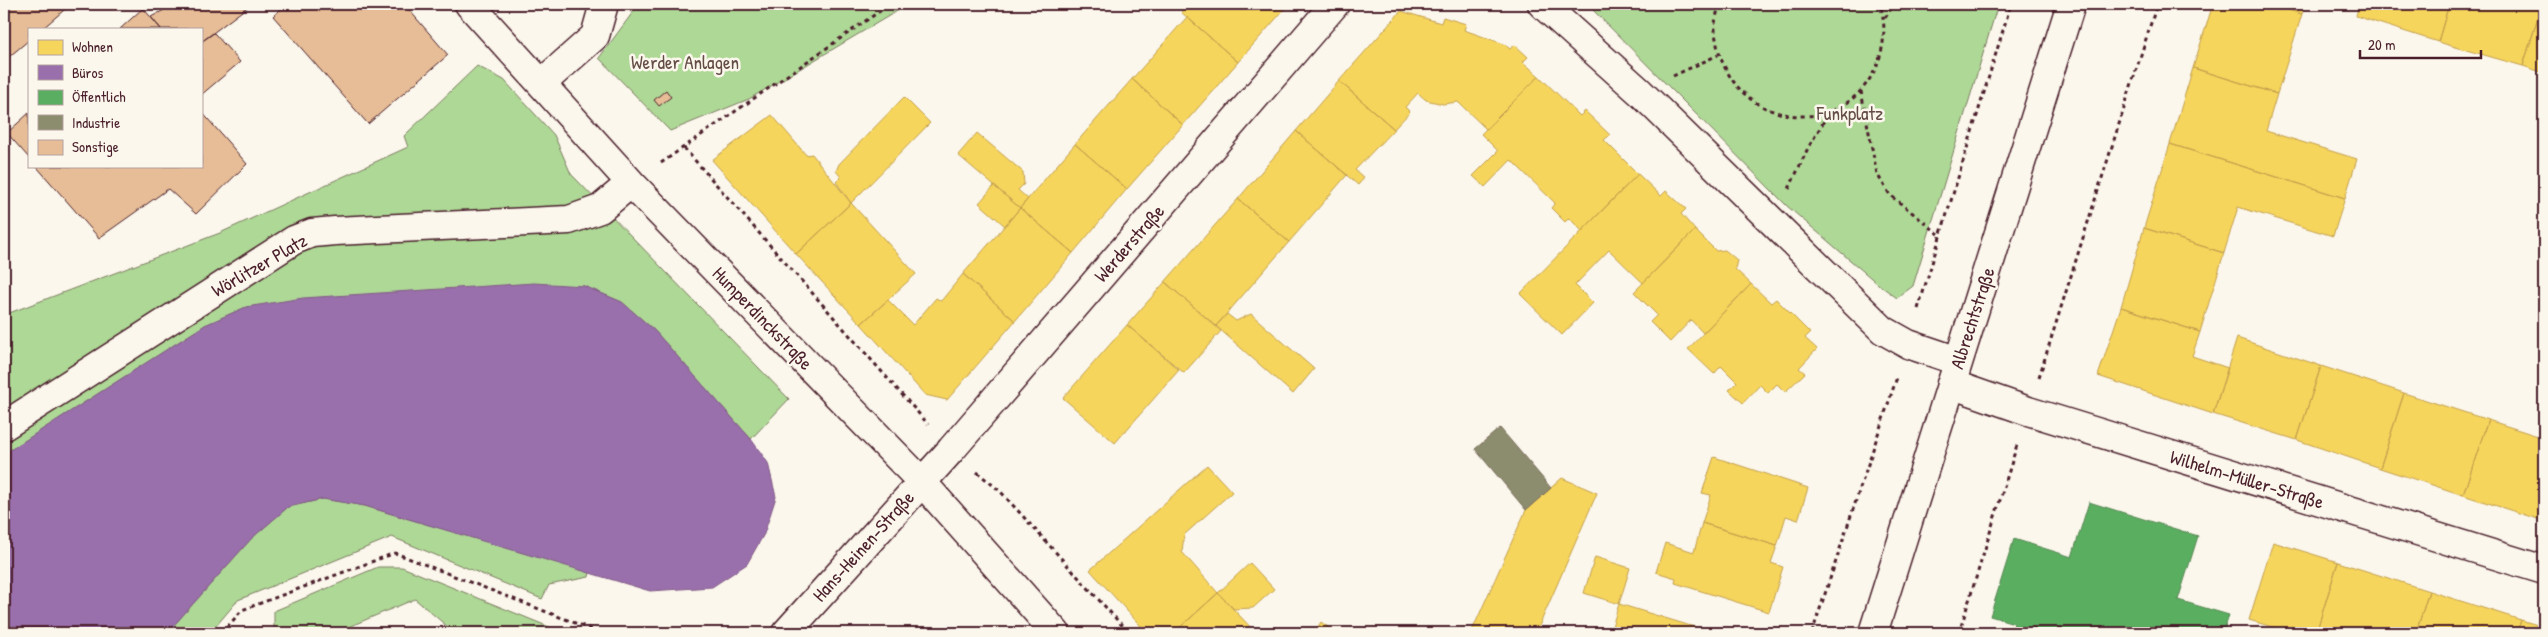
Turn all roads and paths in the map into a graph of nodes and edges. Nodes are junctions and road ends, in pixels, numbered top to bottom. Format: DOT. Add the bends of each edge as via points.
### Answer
graph roads {
  1 [pos="469,4"];
  2 [pos="604,4"];
  3 [pos="890,4"];
  4 [pos="1335,4"];
  5 [pos="1542,4"];
  6 [pos="1720,4"];
  7 [pos="1880,4"];
  8 [pos="1894,4"];
  9 [pos="2071,4"];
  10 [pos="2157,4"];
  11 [pos="1884,19"];
  12 [pos="1718,55"];
  13 [pos="542,83"];
  14 [pos="1861,91"];
  15 [pos="1640,92"];
  16 [pos="1830,110"];
  17 [pos="631,183"];
  18 [pos="1773,224"];
  19 [pos="1939,234"];
  20 [pos="1955,373"];
  21 [pos="2028,411"];
  22 [pos="4,426"];
  23 [pos="951,450"];
  24 [pos="921,481"];
  25 [pos="2544,570"];
  26 [pos="222,633"];
  27 [pos="601,633"];
  28 [pos="786,633"];
  29 [pos="1056,633"];
  30 [pos="1129,633"];
  31 [pos="1873,633"];
  32 [pos="1959,633"];
  1 -- 13 [label="street, Humperdinckstraße"];
  2 -- 13 [label="street" via="594,36"];
  3 -- 23 [label="path" via="684,148"];
  4 -- 23 [label="street, Werderstraße"];
  5 -- 15 [label="street"];
  6 -- 12 [label="path" via="1715,28"];
  7 -- 11 [label="path"];
  8 -- 11 [label="path"];
  9 -- 20 [label="street, Albrechtstraße"];
  10 -- 21 [label="path"];
  11 -- 14 [label="path" via="1881,57"];
  12 -- 15 [label="path"];
  12 -- 16 [label="path" via="1730,80 1750,100 1776,112 1803,116"];
  13 -- 17 [label="street, Humperdinckstraße"];
  14 -- 16 [label="path"];
  14 -- 19 [label="path" via="1877,174 1890,195"];
  15 -- 18 [label="street"];
  16 -- 18 [label="path" via="1808,148"];
  17 -- 22 [label="street, Wörlitzer Platz" via="600,209 569,220 312,233 294,240"];
  17 -- 24 [label="street, Humperdinckstraße"];
  18 -- 20 [label="street" via="1883,330"];
  20 -- 21 [label="street, Wilhelm-Müller-Straße"];
  20 -- 31 [label="street, Albrechtstraße"];
  21 -- 25 [label="street, Wilhelm-Müller-Straße"];
  21 -- 32 [label="path"];
  23 -- 24 [label="street, Werderstraße"];
  23 -- 30 [label="path" via="1000,491"];
  24 -- 28 [label="street, Hans-Heinen-Straße"];
  24 -- 29 [label="street, Humperdinckstraße"];
  26 -- 27 [label="path" via="242,610 395,553"];
}
